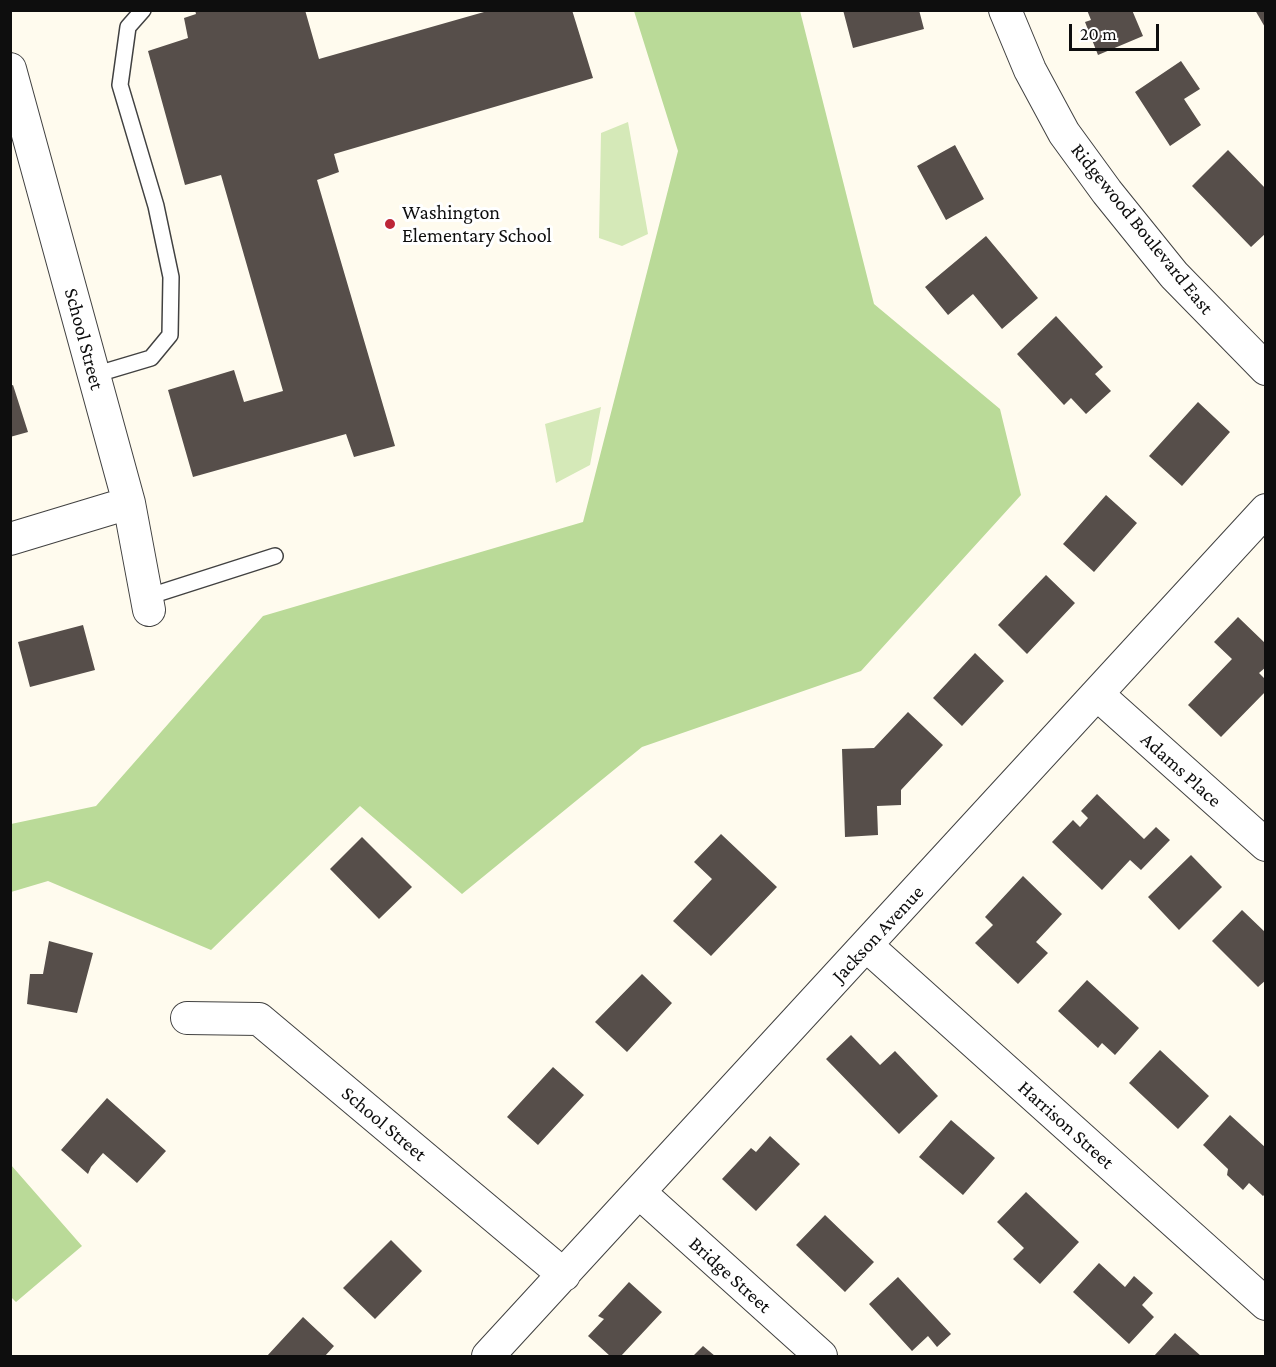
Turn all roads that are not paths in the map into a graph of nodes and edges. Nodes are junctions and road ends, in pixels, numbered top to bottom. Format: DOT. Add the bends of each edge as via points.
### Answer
graph roads {
  1 [pos="143,10"];
  2 [pos="1005,10"];
  3 [pos="10,69"];
  4 [pos="1266,369"];
  5 [pos="94,375"];
  6 [pos="129,503"];
  7 [pos="1266,510"];
  8 [pos="10,539"];
  9 [pos="275,556"];
  10 [pos="148,603"];
  11 [pos="1097,694"];
  12 [pos="1266,845"];
  13 [pos="867,946"];
  14 [pos="187,1018"];
  15 [pos="640,1193"];
  16 [pos="564,1275"];
  17 [pos="1266,1304"];
  18 [pos="488,1356"];
  19 [pos="821,1356"];
  1 -- 5 [label="lane" via="128,27 120,85 156,206 171,277 170,335 151,358"];
  2 -- 4 [label="street, Ridgewood Boulevard East" via="1030,70 1070,142 1174,275"];
  3 -- 5 [label="street, School Street"];
  5 -- 6 [label="street, School Street"];
  6 -- 8 [label="street"];
  6 -- 10 [label="street, School Street"];
  7 -- 11 [label="street, Jackson Avenue"];
  9 -- 10 [label="lane"];
  11 -- 12 [label="street, Adams Place"];
  11 -- 13 [label="street, Jackson Avenue"];
  13 -- 15 [label="street, Jackson Avenue"];
  13 -- 17 [label="street, Harrison Street"];
  14 -- 16 [label="street, School Street" via="259,1019"];
  15 -- 16 [label="street, Jackson Avenue"];
  15 -- 19 [label="street, Bridge Street"];
  16 -- 18 [label="street, Jackson Avenue"];
}
